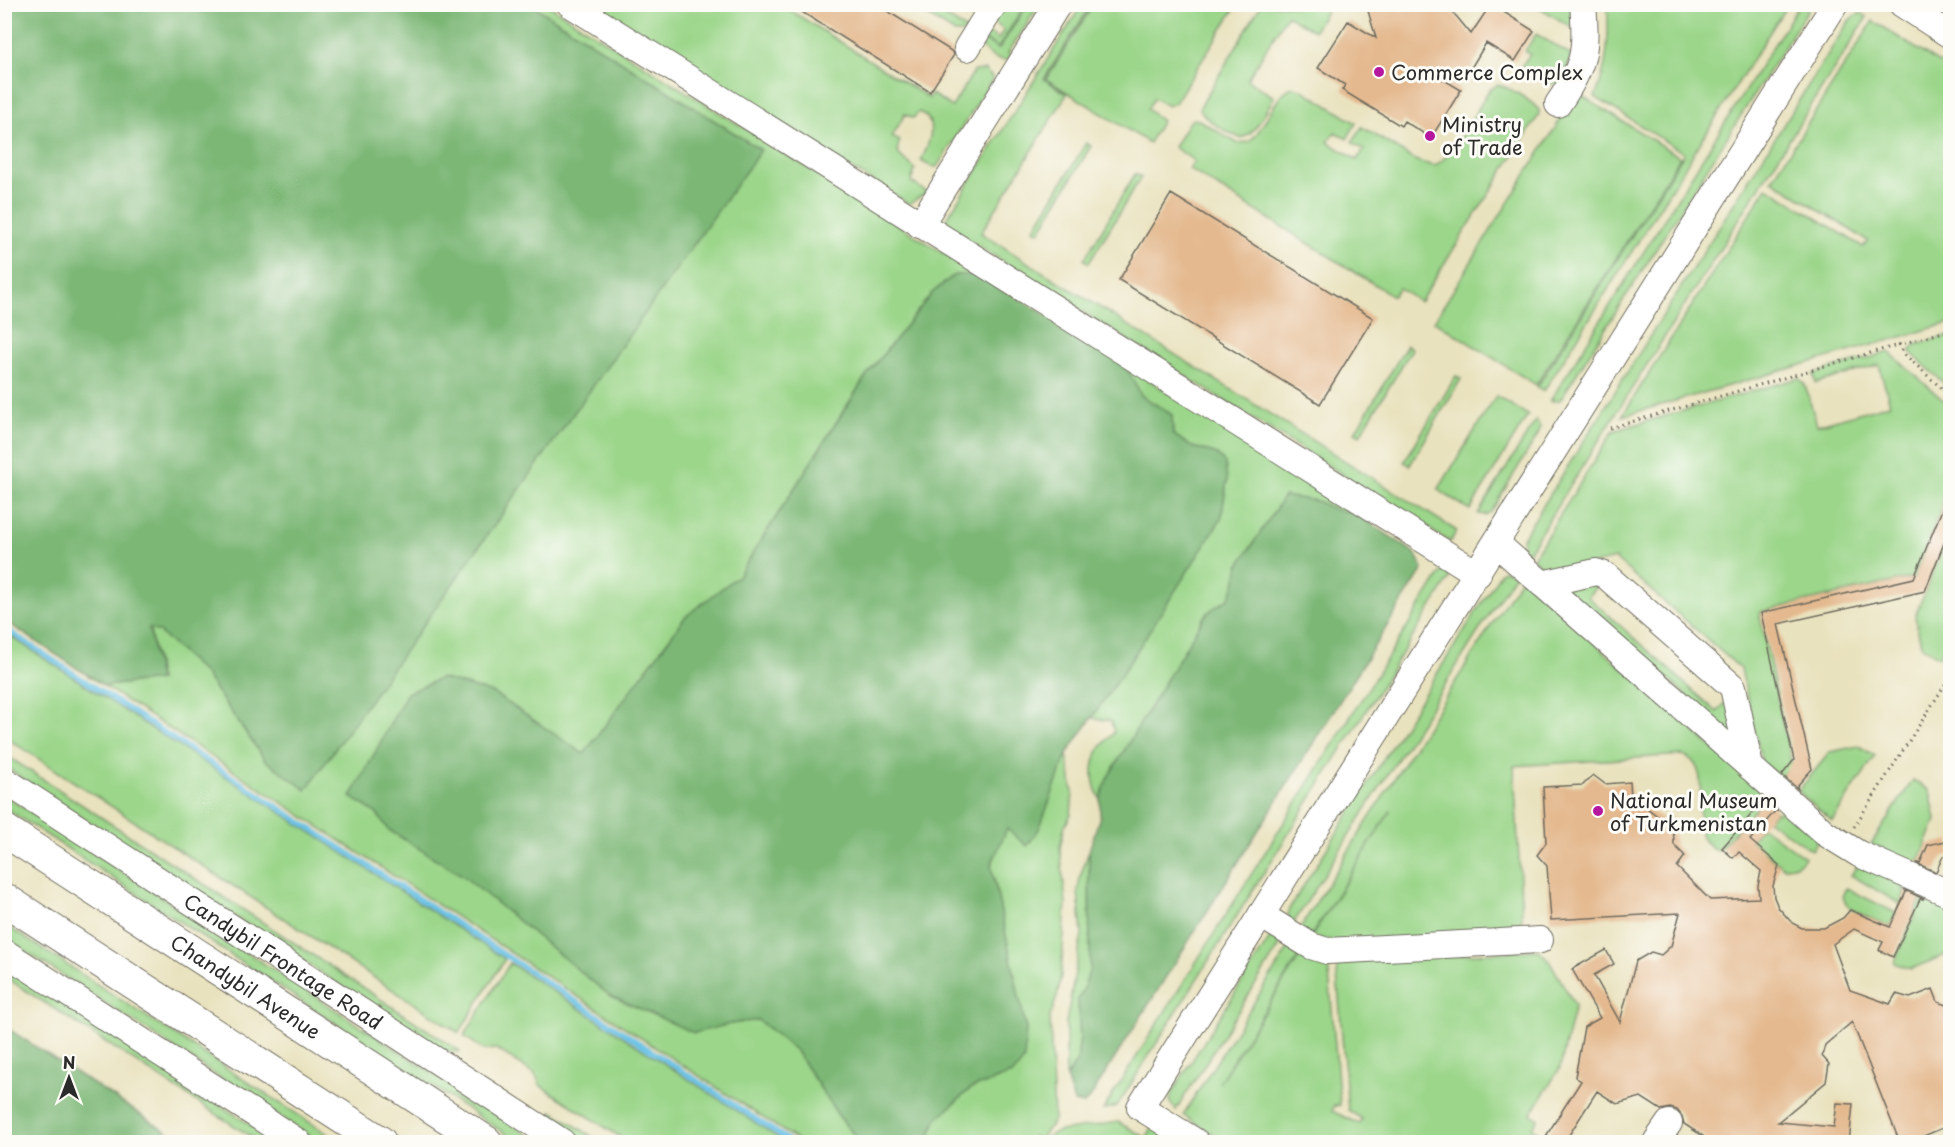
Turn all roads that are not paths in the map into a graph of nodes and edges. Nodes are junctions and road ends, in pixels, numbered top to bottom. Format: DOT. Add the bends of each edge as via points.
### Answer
graph roads {
  1 [pos="570,4"];
  2 [pos="994,4"];
  3 [pos="1058,4"];
  4 [pos="1583,4"];
  5 [pos="1835,4"];
  6 [pos="1902,4"];
  7 [pos="1950,35"];
  8 [pos="967,48"];
  9 [pos="1558,104"];
  10 [pos="920,225"];
  11 [pos="1496,543"];
  12 [pos="1478,574"];
  13 [pos="1542,584"];
  14 [pos="1750,767"];
  15 [pos="4,780"];
  16 [pos="4,830"];
  17 [pos="1950,894"];
  18 [pos="4,899"];
  19 [pos="1261,915"];
  20 [pos="1540,940"];
  21 [pos="4,952"];
  22 [pos="298,1143"];
  23 [pos="380,1143"];
  24 [pos="486,1143"];
  25 [pos="562,1143"];
  26 [pos="1196,1143"];
  1 -- 10 [label="street"];
  2 -- 8 [label="street"];
  3 -- 10 [label="street"];
  4 -- 9 [label="street" via="1585,43 1581,62 1576,78"];
  5 -- 11 [label="street"];
  6 -- 7 [label="street"];
  10 -- 12 [label="street"];
  11 -- 12 [label="street"];
  11 -- 13 [label="street"];
  12 -- 19 [label="street"];
  13 -- 14 [label="street"];
  13 -- 14 [label="street" via="1596,572 1605,575 1733,687"];
  14 -- 17 [label="street" via="1842,845"];
  15 -- 25 [label="street, Candybil Frontage Road"];
  16 -- 24 [label="main road, Chandybil Avenue"];
  18 -- 23 [label="main road"];
  19 -- 20 [label="street" via="1311,946 1327,951"];
  19 -- 26 [label="street" via="1140,1107"];
  21 -- 22 [label="street"];
}
